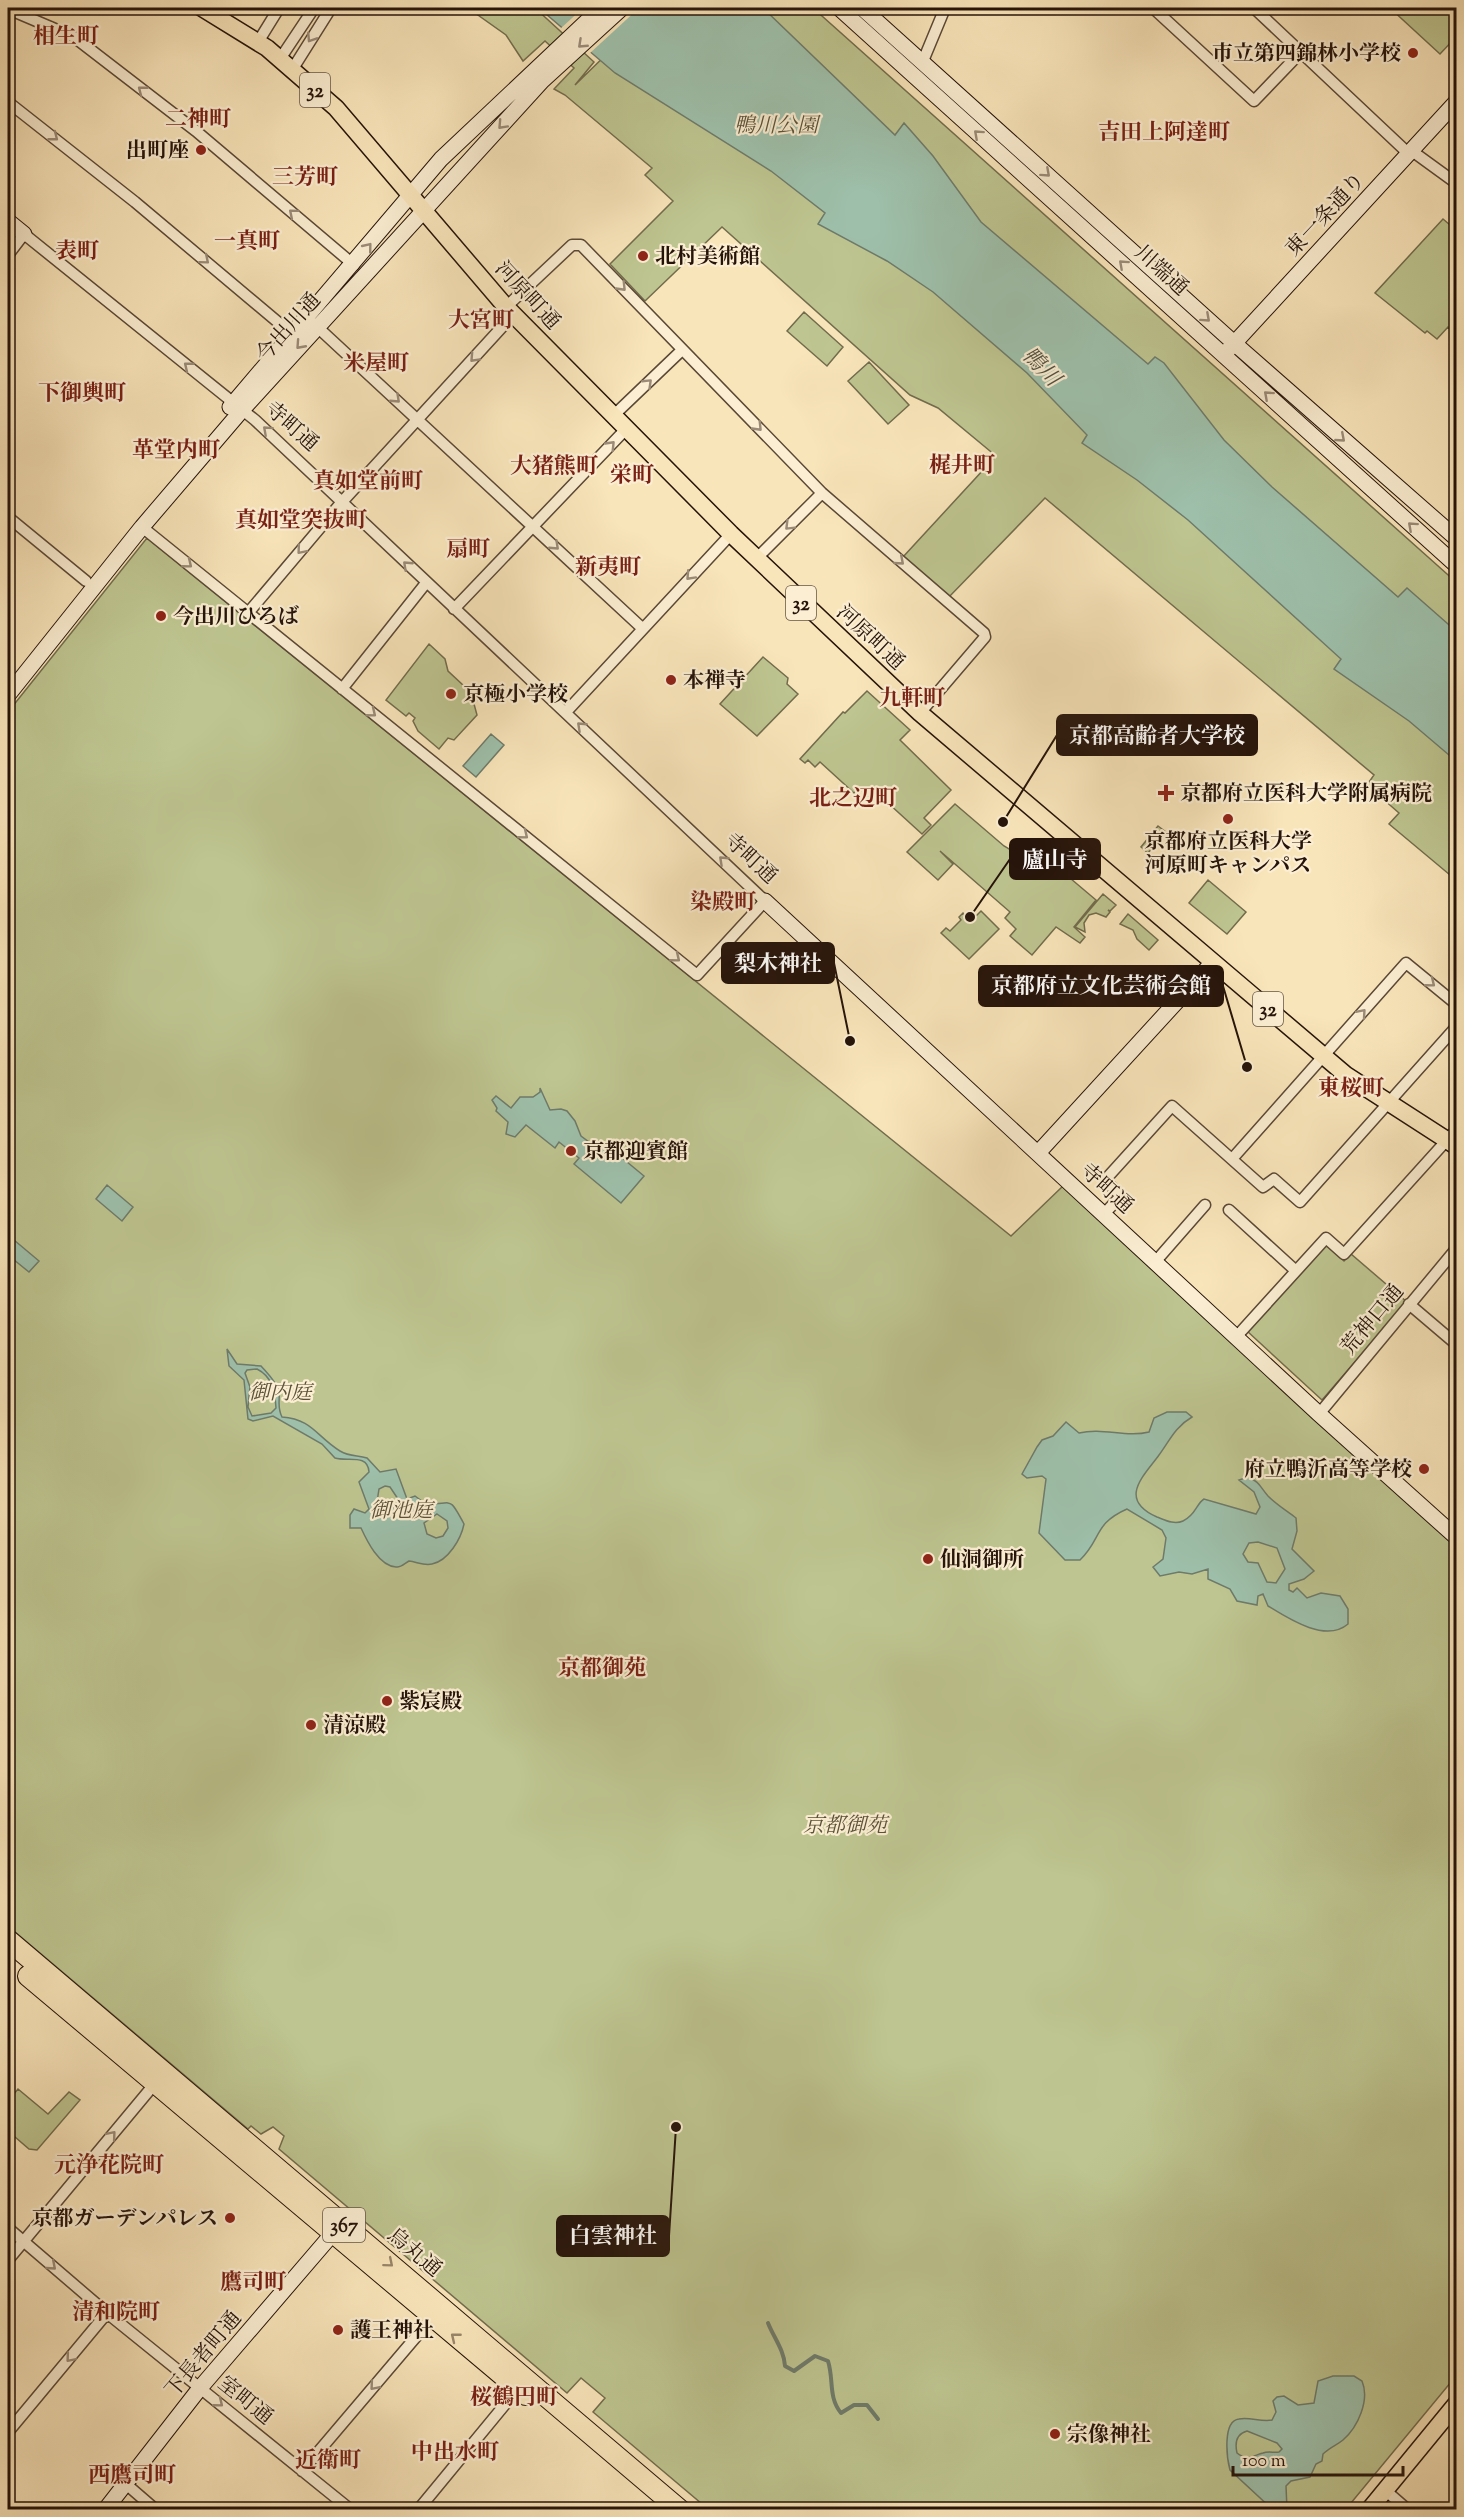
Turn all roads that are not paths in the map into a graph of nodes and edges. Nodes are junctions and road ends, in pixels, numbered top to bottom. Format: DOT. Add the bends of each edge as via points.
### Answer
graph roads {
  1 [pos="202,8"];
  2 [pos="279,8"];
  3 [pos="314,8"];
  4 [pos="331,8"];
  5 [pos="601,8"];
  6 [pos="622,8"];
  7 [pos="839,8"];
  8 [pos="862,8"];
  9 [pos="945,8"];
  10 [pos="1153,8"];
  11 [pos="1254,8"];
  12 [pos="8,9"];
  13 [pos="258,42"];
  14 [pos="1302,51"];
  15 [pos="923,61"];
  16 [pos="286,65"];
  17 [pos="537,77"];
  18 [pos="8,102"];
  19 [pos="1456,102"];
  20 [pos="1410,152"];
  21 [pos="1456,183"];
  22 [pos="410,193"];
  23 [pos="424,208"];
  24 [pos="8,221"];
  25 [pos="24,234"];
  26 [pos="8,255"];
  27 [pos="354,265"];
  28 [pos="509,311"];
  29 [pos="312,322"];
  30 [pos="292,334"];
  31 [pos="1229,349"];
  32 [pos="682,350"];
  33 [pos="238,406"];
  34 [pos="613,416"];
  35 [pos="417,419"];
  36 [pos="626,429"];
  37 [pos="822,493"];
  38 [pos="341,503"];
  39 [pos="8,517"];
  40 [pos="533,525"];
  41 [pos="142,527"];
  42 [pos="731,534"];
  43 [pos="1456,538"];
  44 [pos="756,559"];
  45 [pos="1456,565"];
  46 [pos="86,581"];
  47 [pos="426,583"];
  48 [pos="454,609"];
  49 [pos="248,613"];
  50 [pos="642,628"];
  51 [pos="8,678"];
  52 [pos="342,688"];
  53 [pos="8,695"];
  54 [pos="566,712"];
  55 [pos="920,713"];
  56 [pos="765,901"];
  57 [pos="1213,962"];
  58 [pos="1456,1004"];
  59 [pos="1456,1027"];
  60 [pos="1324,1057"];
  61 [pos="1388,1103"];
  62 [pos="1453,1138"];
  63 [pos="1038,1153"];
  64 [pos="1232,1159"];
  65 [pos="1205,1205"];
  66 [pos="1229,1210"];
  67 [pos="1104,1214"];
  68 [pos="1456,1249"];
  69 [pos="1156,1261"];
  70 [pos="1296,1271"];
  71 [pos="1409,1304"];
  72 [pos="1237,1336"];
  73 [pos="1456,1344"];
  74 [pos="1319,1414"];
  75 [pos="1456,1537"];
  76 [pos="8,1940"];
  77 [pos="8,1958"];
  78 [pos="159,2079"];
  79 [pos="8,2228"];
  80 [pos="338,2228"];
  81 [pos="23,2241"];
  82 [pos="8,2260"];
  83 [pos="107,2313"];
  84 [pos="432,2318"];
  85 [pos="522,2383"];
  86 [pos="200,2388"];
  87 [pos="1456,2404"];
  88 [pos="8,2432"];
  89 [pos="302,2471"];
  90 [pos="126,2484"];
  91 [pos="1385,2490"];
  92 [pos="105,2510"];
  93 [pos="156,2510"];
  94 [pos="351,2510"];
  95 [pos="418,2510"];
  96 [pos="661,2510"];
  97 [pos="680,2510"];
  98 [pos="1369,2510"];
  99 [pos="1408,2510"];
  1 -- 13 [label="main road, 河原町通 / 32"];
  2 -- 13 [label="street"];
  3 -- 16 [label="street"];
  4 -- 16 [label="street, one-way"];
  5 -- 17 [label="street, 今出川通"];
  6 -- 17 [label="street, 今出川通, one-way"];
  31 -- 7 [label="street, 川端通, one-way"];
  8 -- 15 [label="street, 川端通"];
  9 -- 15 [label="street"];
  10 -- 14 [label="street" via="1254,101"];
  11 -- 14 [label="street"];
  27 -- 12 [label="street, one-way" via="196,131 74,37"];
  13 -- 16 [label="main road, 河原町通 / 32"];
  14 -- 20 [label="street"];
  15 -- 31 [label="street, 川端通, one-way"];
  16 -- 22 [label="main road, 河原町通 / 32" via="336,108"];
  17 -- 22 [label="street, 今出川通" via="450,149"];
  17 -- 23 [label="street, 今出川通, one-way"];
  18 -- 30 [label="street, one-way"];
  19 -- 20 [label="street, 東一条通り"];
  20 -- 21 [label="street"];
  20 -- 31 [label="street, 東一条通り"];
  22 -- 23 [label="main road, 河原町通 / 32"];
  27 -- 22 [label="street, 今出川通, one-way"];
  23 -- 28 [label="main road, 河原町通 / 32"];
  23 -- 29 [label="street, 今出川通"];
  24 -- 25 [label="street, 寺町通"];
  25 -- 26 [label="street"];
  33 -- 25 [label="street, 寺町通, one-way"];
  27 -- 29 [label="street, 今出川通"];
  28 -- 32 [label="street, one-way" via="572,245 581,245"];
  28 -- 34 [label="main road, 河原町通 / 32"];
  28 -- 35 [label="street, one-way"];
  29 -- 30 [label="street, 今出川通"];
  29 -- 33 [label="street, 今出川通, one-way"];
  29 -- 35 [label="street, one-way"];
  30 -- 33 [label="street, 今出川通"];
  31 -- 43 [label="street, 川端通, one-way"];
  45 -- 31 [label="street, 川端通, one-way"];
  34 -- 32 [label="street, one-way"];
  32 -- 37 [label="street, one-way"];
  38 -- 33 [label="street, 寺町通, one-way" via="321,480"];
  33 -- 41 [label="street, 今出川通"];
  33 -- 46 [label="street, 今出川通"];
  34 -- 36 [label="main road, 河原町通 / 32"];
  35 -- 38 [label="street"];
  35 -- 40 [label="street"];
  40 -- 36 [label="street, one-way"];
  36 -- 42 [label="main road, 河原町通 / 32"];
  37 -- 44 [label="street, one-way"];
  37 -- 55 [label="street, one-way" via="984,633 985,637"];
  47 -- 38 [label="street, 寺町通, one-way"];
  38 -- 49 [label="street, one-way"];
  39 -- 46 [label="street"];
  40 -- 48 [label="street"];
  40 -- 50 [label="street, one-way"];
  41 -- 49 [label="street, one-way"];
  41 -- 53 [label="street, 今出川通"];
  42 -- 44 [label="main road, 河原町通 / 32"];
  42 -- 50 [label="street, one-way"];
  44 -- 55 [label="main road, 河原町通 / 32"];
  46 -- 51 [label="street, 今出川通"];
  47 -- 48 [label="street, 寺町通"];
  47 -- 52 [label="street"];
  48 -- 54 [label="street, 寺町通"];
  49 -- 52 [label="street"];
  50 -- 54 [label="street"];
  52 -- 56 [label="street, one-way" via="697,975"];
  56 -- 54 [label="street, 寺町通, one-way"];
  55 -- 57 [label="main road, 河原町通 / 32"];
  56 -- 63 [label="street, 寺町通"];
  57 -- 60 [label="main road, 河原町通 / 32"];
  57 -- 63 [label="street"];
  60 -- 58 [label="street, one-way" via="1406,963"];
  59 -- 61 [label="street"];
  60 -- 61 [label="main road, 河原町通 / 32"];
  60 -- 64 [label="street"];
  61 -- 62 [label="main road, 河原町通 / 32"];
  61 -- 64 [label="street" via="1299,1202 1274,1179 1263,1187"];
  62 -- 70 [label="street" via="1344,1254 1326,1239"];
  63 -- 67 [label="street, 寺町通"];
  64 -- 67 [label="street" via="1172,1106 1105,1180 1121,1196"];
  65 -- 69 [label="street"];
  66 -- 70 [label="street"];
  67 -- 69 [label="street, 寺町通"];
  68 -- 71 [label="street, 荒神口通"];
  69 -- 72 [label="street, 寺町通"];
  70 -- 72 [label="street"];
  71 -- 73 [label="street"];
  71 -- 74 [label="street, 荒神口通"];
  72 -- 74 [label="street, 寺町通"];
  74 -- 75 [label="street, 寺町通"];
  76 -- 78 [label="highway, 烏丸通 / 367"];
  77 -- 78 [label="highway, 烏丸通 / 367"];
  78 -- 80 [label="highway, 烏丸通 / 367"];
  81 -- 78 [label="street, one-way"];
  79 -- 81 [label="street, 室町通"];
  80 -- 84 [label="highway, 烏丸通 / 367"];
  80 -- 85 [label="highway, 烏丸通 / 367, one-way"];
  80 -- 86 [label="street, 下長者町通"];
  81 -- 82 [label="street"];
  81 -- 83 [label="street, 室町通, one-way"];
  83 -- 86 [label="street, 室町通"];
  83 -- 88 [label="street, one-way"];
  85 -- 84 [label="highway, 烏丸通 / 367, one-way"];
  84 -- 89 [label="street, one-way"];
  85 -- 95 [label="street"];
  85 -- 96 [label="highway, 烏丸通 / 367"];
  85 -- 97 [label="highway, 烏丸通 / 367"];
  86 -- 89 [label="street, 室町通, one-way"];
  86 -- 90 [label="street, 下長者町通"];
  87 -- 91 [label="main road"];
  89 -- 94 [label="street, 室町通"];
  90 -- 92 [label="street, 下長者町通"];
  90 -- 93 [label="street"];
  91 -- 98 [label="main road"];
  91 -- 99 [label="street"];
}
